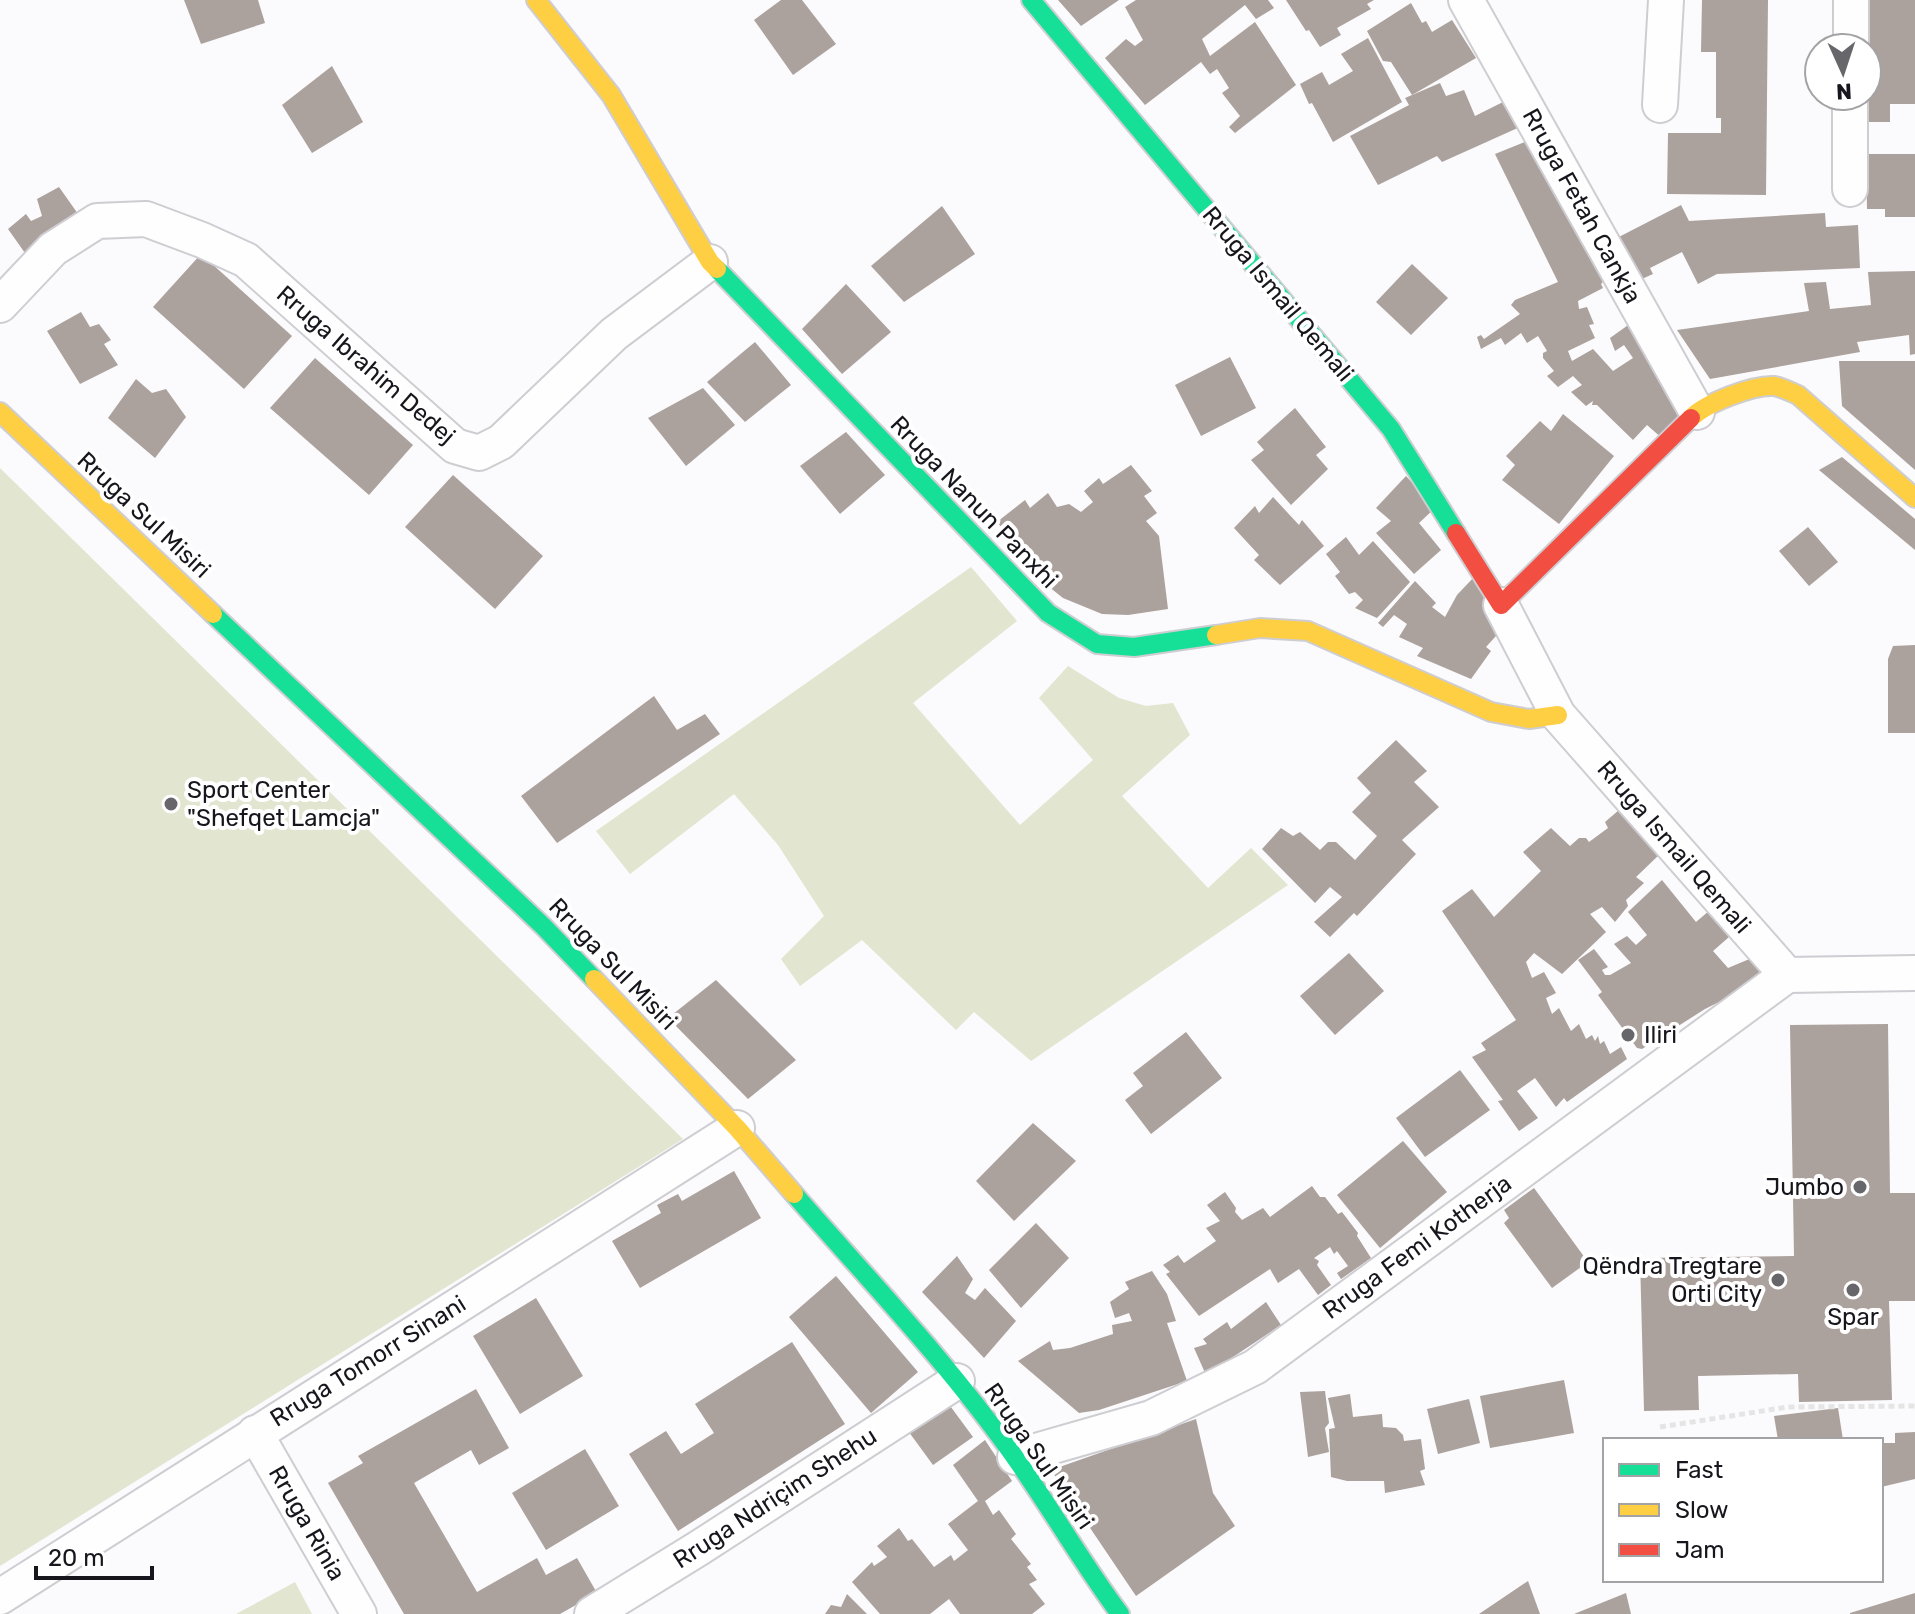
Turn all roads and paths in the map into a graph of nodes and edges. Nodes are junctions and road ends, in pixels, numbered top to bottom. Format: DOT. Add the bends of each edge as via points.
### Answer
graph roads {
  1 [pos="536,0"];
  2 [pos="1031,0"];
  3 [pos="1466,0"];
  4 [pos="1666,0"];
  5 [pos="1851,0"];
  6 [pos="1851,32"];
  7 [pos="1660,105"];
  8 [pos="1850,112"];
  9 [pos="1850,189"];
  10 [pos="710,262"];
  11 [pos="0,305"];
  12 [pos="0,412"];
  13 [pos="1697,412"];
  14 [pos="1915,498"];
  15 [pos="1501,605"];
  16 [pos="1558,715"];
  17 [pos="1915,973"];
  18 [pos="1787,975"];
  19 [pos="737,1128"];
  20 [pos="957,1381"];
  21 [pos="1915,1406"];
  22 [pos="1660,1427"];
  23 [pos="255,1433"];
  24 [pos="1015,1457"];
  25 [pos="0,1597"];
  26 [pos="359,1614"];
  27 [pos="592,1614"];
  28 [pos="1120,1614"];
  1 -- 10 [label="street, Rruga Nanun Panxhi" via="611,95"];
  2 -- 15 [label="street, Rruga Ismail Qemali" via="1391,429"];
  3 -- 13 [label="street, Rruga Fetah Cankja"];
  4 -- 7 [label="street"];
  5 -- 6 [label="street"];
  8 -- 9 [label="street"];
  10 -- 11 [label="street, Rruga Ibrahim Dedej" via="614,334 501,442 479,453 455,446 246,260 146,219 97,221 53,249"];
  10 -- 16 [label="street, Rruga Nanun Panxhi" via="1048,613 1097,644 1158,645 1260,628 1308,631 1491,712 1529,719"];
  12 -- 19 [label="street, Rruga Sul Misiri" via="544,927"];
  13 -- 14 [label="street" via="1738,393 1775,386 1798,395"];
  13 -- 15 [label="street"];
  15 -- 16 [label="street, Rruga Ismail Qemali"];
  16 -- 18 [label="street, Rruga Ismail Qemali"];
  17 -- 18 [label="street"];
  18 -- 24 [label="street, Rruga Femi Kotherja" via="1255,1367 1151,1418"];
  19 -- 20 [label="street, Rruga Sul Misiri"];
  19 -- 23 [label="street, Rruga Tomorr Sinani"];
  20 -- 24 [label="street, Rruga Sul Misiri"];
  20 -- 27 [label="street, Rruga Ndriçim Shehu"];
  21 -- 22 [label="path" via="1788,1407"];
  23 -- 25 [label="street, Rruga Tomorr Sinani"];
  23 -- 26 [label="street, Rruga Rinia"];
  24 -- 28 [label="street, Rruga Sul Misiri"];
}
